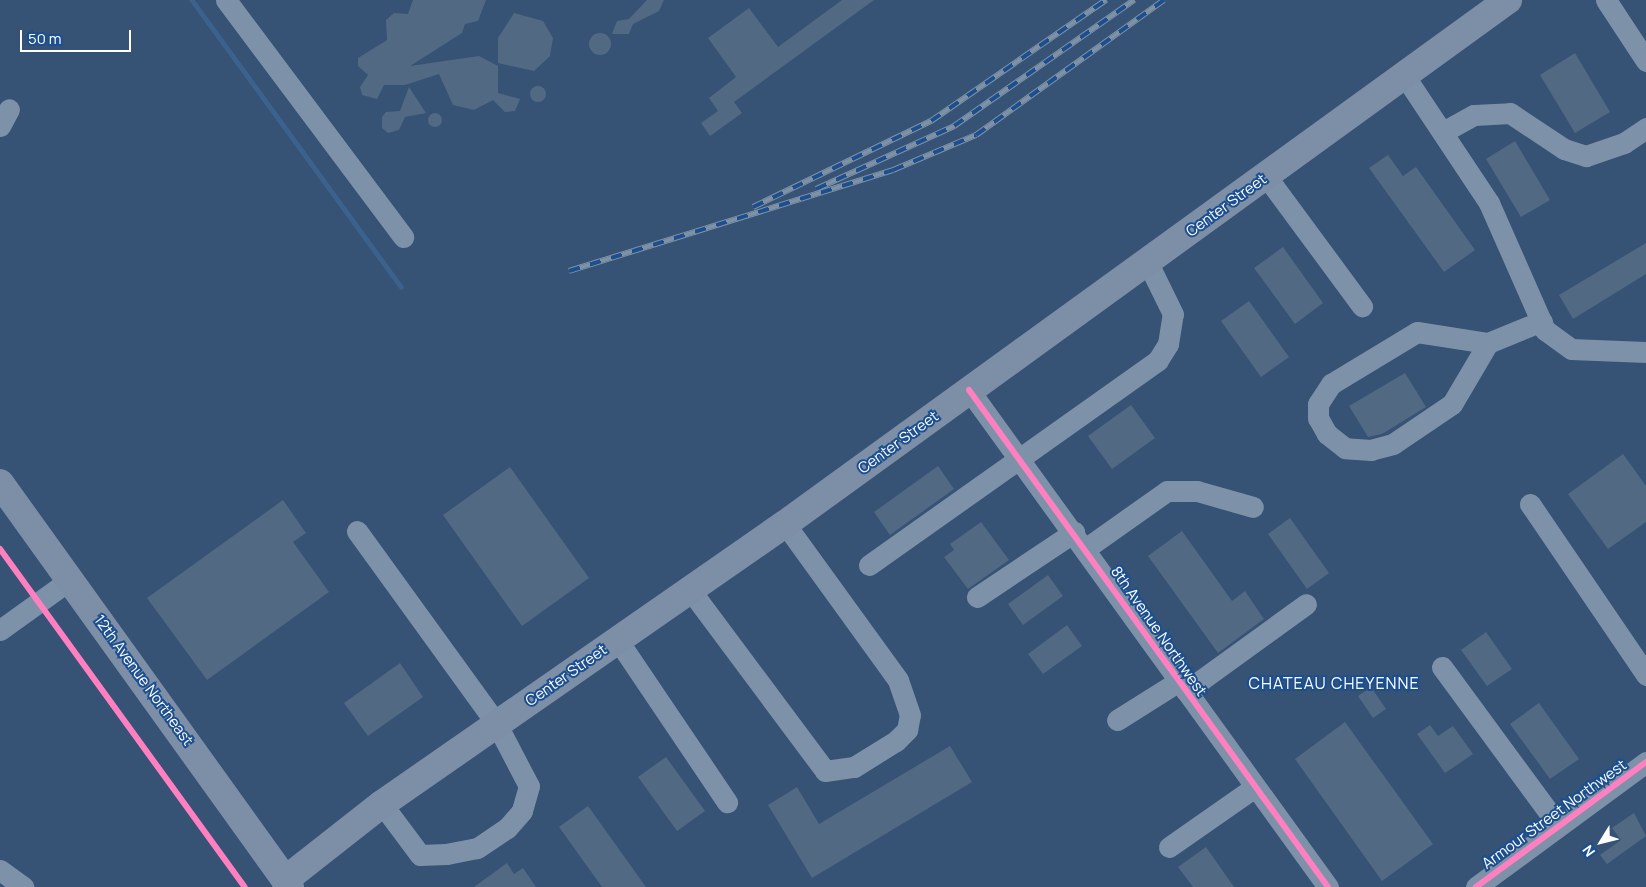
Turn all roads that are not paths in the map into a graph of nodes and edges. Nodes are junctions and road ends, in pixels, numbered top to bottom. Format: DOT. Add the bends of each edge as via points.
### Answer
graph roads {
  1 [pos="226,0"];
  2 [pos="1508,0"];
  3 [pos="1606,0"];
  4 [pos="1646,61"];
  5 [pos="1404,75"];
  6 [pos="1646,128"];
  7 [pos="1443,132"];
  8 [pos="1266,176"];
  9 [pos="403,237"];
  10 [pos="1147,261"];
  11 [pos="1362,306"];
  12 [pos="1542,321"];
  13 [pos="1488,343"];
  14 [pos="1646,352"];
  15 [pos="969,390"];
  16 [pos="1020,458"];
  17 [pos="0,483"];
  18 [pos="1530,504"];
  19 [pos="1253,507"];
  20 [pos="785,524"];
  21 [pos="357,530"];
  22 [pos="1079,540"];
  23 [pos="870,566"];
  24 [pos="71,579"];
  25 [pos="690,591"];
  26 [pos="976,597"];
  27 [pos="1306,604"];
  28 [pos="0,630"];
  29 [pos="617,639"];
  30 [pos="1442,667"];
  31 [pos="1646,675"];
  32 [pos="1182,686"];
  33 [pos="1117,720"];
  34 [pos="496,723"];
  35 [pos="1646,762"];
  36 [pos="1255,787"];
  37 [pos="727,802"];
  38 [pos="382,804"];
  39 [pos="1559,826"];
  40 [pos="1169,847"];
  41 [pos="0,870"];
  42 [pos="283,885"];
  43 [pos="23,887"];
  44 [pos="1328,887"];
  45 [pos="1476,887"];
  1 -- 9 [label="street"];
  2 -- 5 [label="main road, Center Street"];
  3 -- 4 [label="street"];
  5 -- 7 [label="street"];
  5 -- 8 [label="main road, Center Street"];
  6 -- 7 [label="street" via="1624,143 1586,156 1564,149 1510,112 1474,115"];
  7 -- 12 [label="street" via="1489,203"];
  8 -- 10 [label="main road, Center Street"];
  8 -- 11 [label="street"];
  10 -- 15 [label="main road, Center Street"];
  10 -- 16 [label="street" via="1173,314 1168,344 1158,360"];
  12 -- 13 [label="street"];
  12 -- 14 [label="street" via="1545,330 1570,349"];
  13 -- 13 [label="street" via="1452,404 1393,444 1371,450 1345,448 1327,434 1318,418 1318,404 1331,384 1417,332"];
  15 -- 16 [label="street, 8th Avenue Northwest"];
  15 -- 20 [label="main road, Center Street"];
  16 -- 22 [label="street, 8th Avenue Northwest"];
  16 -- 23 [label="street"];
  17 -- 24 [label="main road, 12th Avenue Northeast"];
  18 -- 31 [label="street"];
  19 -- 22 [label="street" via="1197,491 1167,491"];
  20 -- 25 [label="main road, Center Street"];
  20 -- 25 [label="street" via="898,680 910,716 907,730 896,741 854,767 825,771"];
  21 -- 34 [label="street"];
  22 -- 26 [label="street"];
  22 -- 32 [label="street, 8th Avenue Northwest"];
  24 -- 28 [label="street"];
  24 -- 42 [label="main road, 12th Avenue Northeast"];
  25 -- 29 [label="main road, Center Street"];
  27 -- 32 [label="street"];
  29 -- 34 [label="main road, Center Street"];
  29 -- 37 [label="street"];
  30 -- 39 [label="street"];
  32 -- 33 [label="street"];
  32 -- 36 [label="street, 8th Avenue Northwest"];
  34 -- 38 [label="main road, Center Street"];
  34 -- 38 [label="street" via="530,786 522,811 507,828 477,848 420,855"];
  35 -- 39 [label="street, Armour Street Northwest"];
  36 -- 40 [label="street"];
  36 -- 44 [label="street, 8th Avenue Northwest"];
  38 -- 42 [label="main road, Center Street"];
  39 -- 45 [label="street, Armour Street Northwest"];
  41 -- 43 [label="street"];
}
